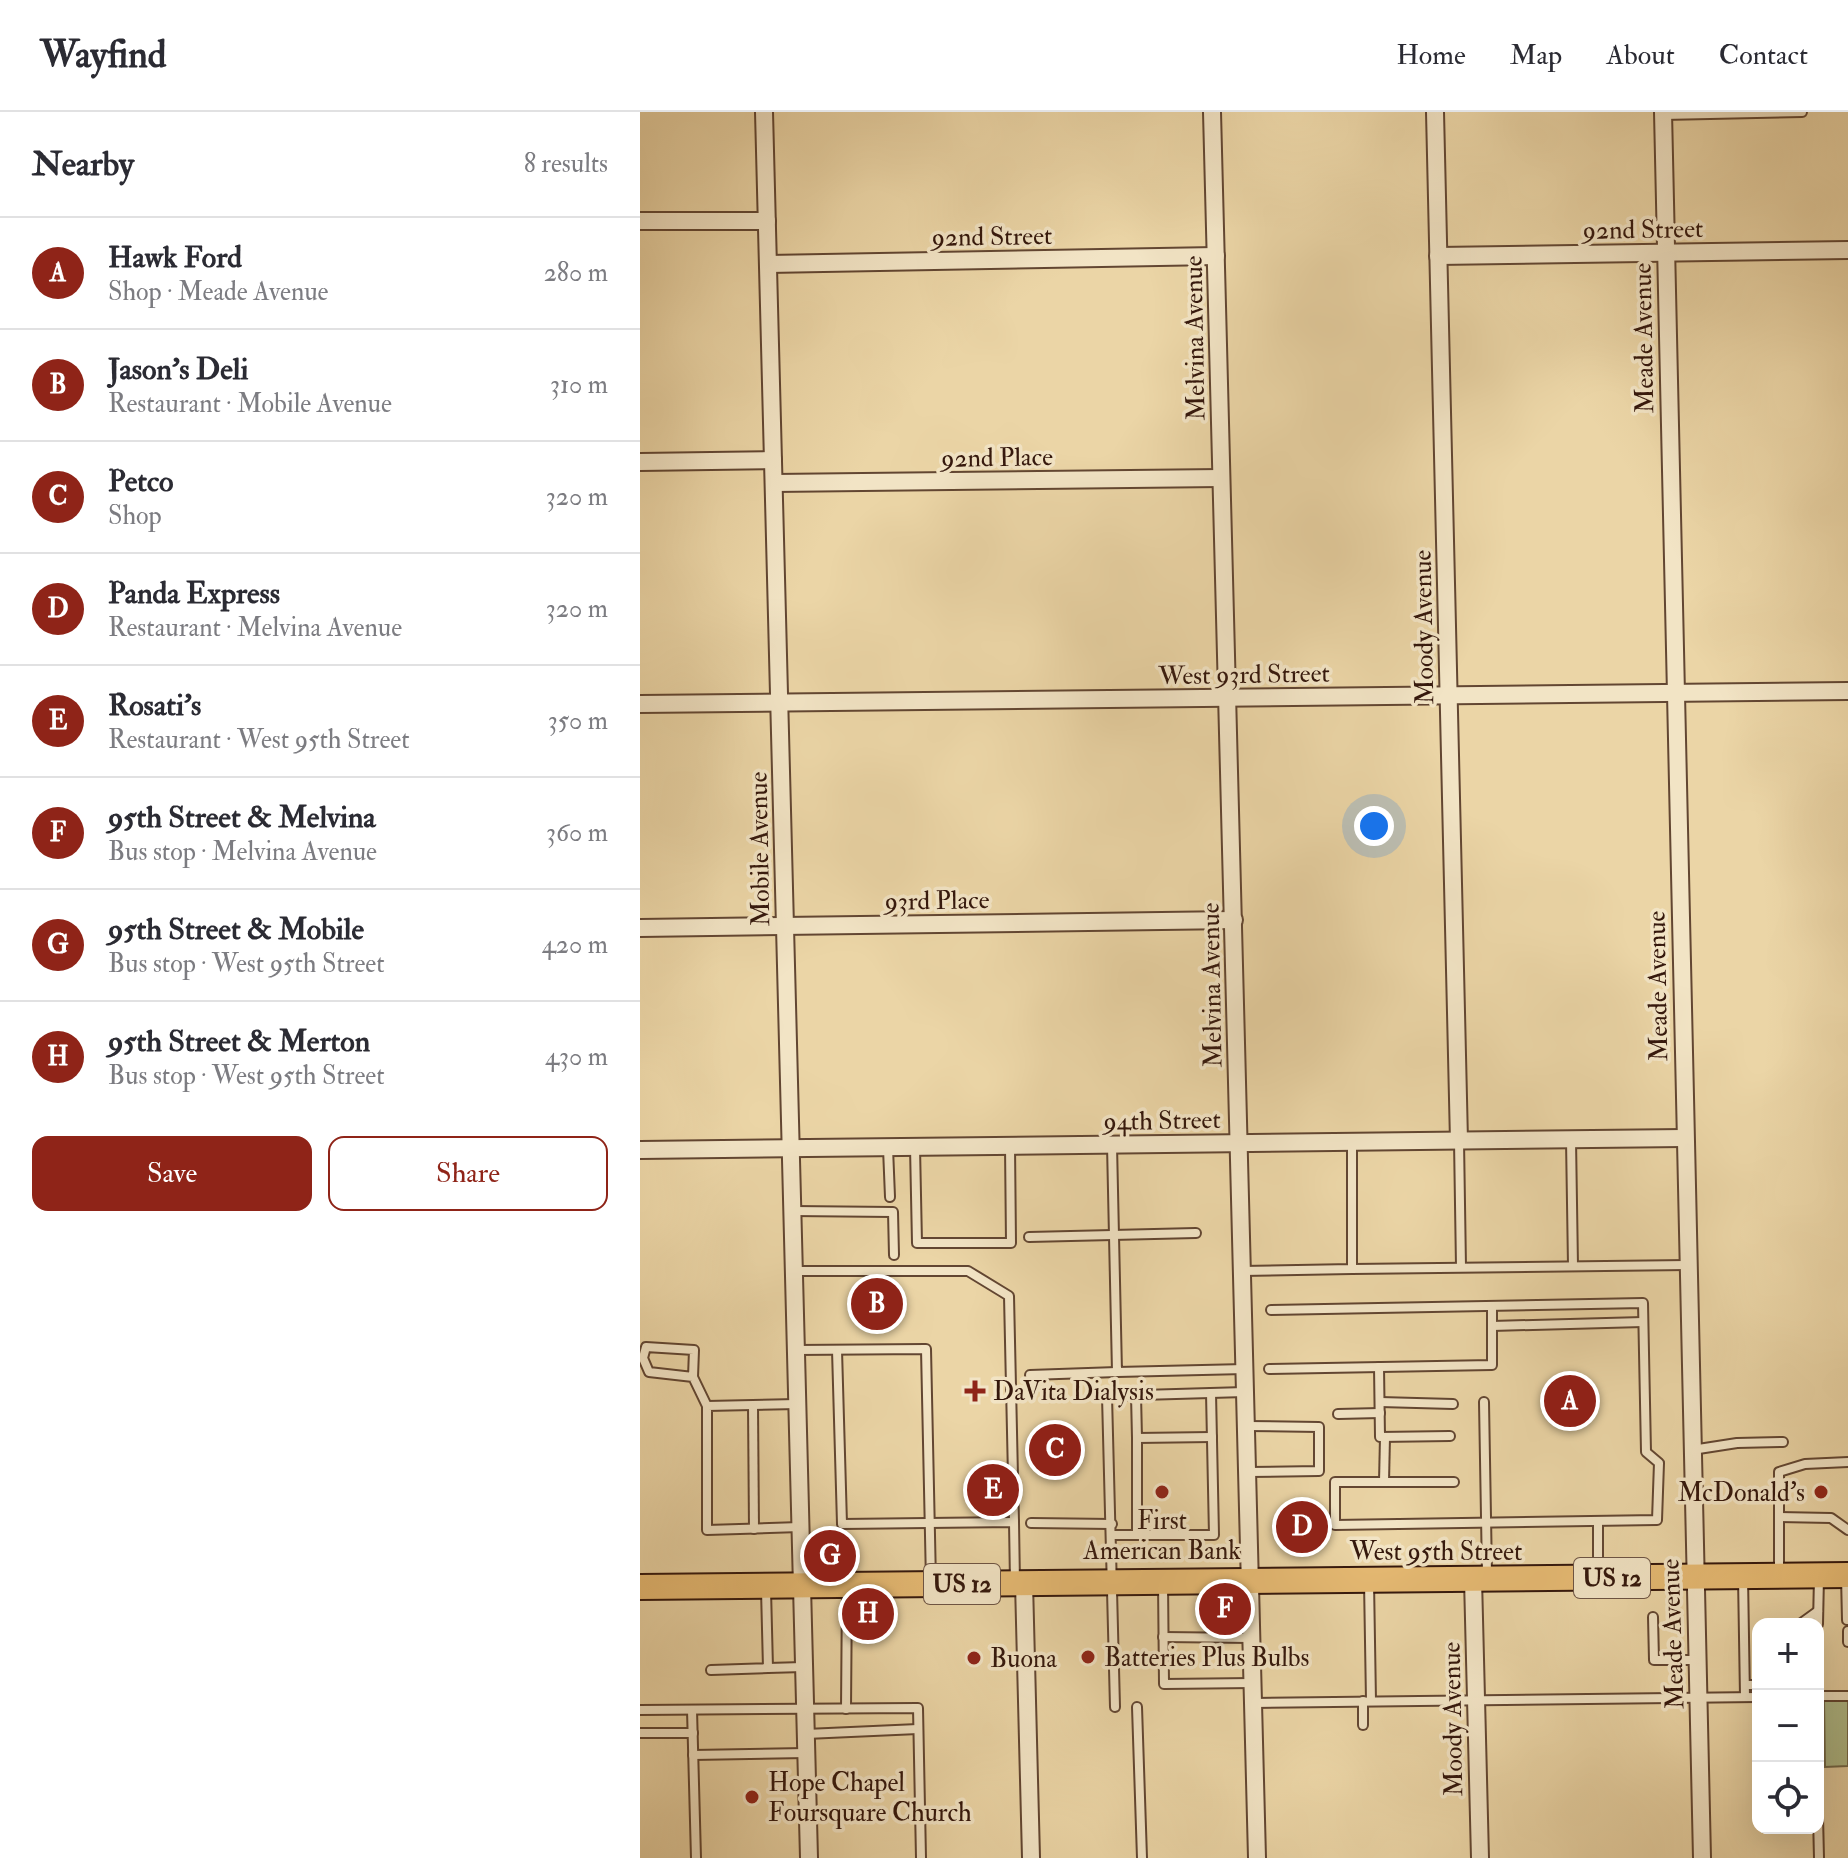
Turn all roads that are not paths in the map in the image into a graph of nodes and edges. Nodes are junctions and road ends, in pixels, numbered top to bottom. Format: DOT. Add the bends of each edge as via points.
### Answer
graph roads {
  1 [pos="764,112"];
  2 [pos="1212,112"];
  3 [pos="1435,112"];
  4 [pos="1804,112"];
  5 [pos="1663,114"];
  6 [pos="640,221"];
  7 [pos="767,221"];
  8 [pos="1848,250"];
  9 [pos="1665,253"];
  10 [pos="1216,256"];
  11 [pos="1438,256"];
  12 [pos="768,264"];
  13 [pos="773,460"];
  14 [pos="640,462"];
  15 [pos="1221,478"];
  16 [pos="774,483"];
  17 [pos="1848,691"];
  18 [pos="1675,693"];
  19 [pos="1449,695"];
  20 [pos="1227,698"];
  21 [pos="779,702"];
  22 [pos="640,704"];
  23 [pos="1234,920"];
  24 [pos="785,926"];
  25 [pos="640,928"];
  26 [pos="1684,1138"];
  27 [pos="1571,1140"];
  28 [pos="1459,1141"];
  29 [pos="1352,1142"];
  30 [pos="1238,1143"];
  31 [pos="1112,1144"];
  32 [pos="1009,1146"];
  33 [pos="888,1147"];
  34 [pos="915,1147"];
  35 [pos="790,1148"];
  36 [pos="640,1150"];
  37 [pos="890,1197"];
  38 [pos="792,1211"];
  39 [pos="1196,1233"];
  40 [pos="1114,1236"];
  41 [pos="1029,1237"];
  42 [pos="894,1255"];
  43 [pos="1687,1265"];
  44 [pos="1573,1266"];
  45 [pos="1461,1267"];
  46 [pos="1352,1269"];
  47 [pos="793,1271"];
  48 [pos="1242,1271"];
  49 [pos="1492,1306"];
  50 [pos="1271,1310"];
  51 [pos="1643,1322"];
  52 [pos="1492,1326"];
  53 [pos="795,1350"];
  54 [pos="837,1350"];
  55 [pos="1379,1367"];
  56 [pos="1245,1369"];
  57 [pos="1269,1369"];
  58 [pos="1117,1372"];
  59 [pos="1030,1375"];
  60 [pos="693,1377"];
  61 [pos="1246,1392"];
  62 [pos="1211,1393"];
  63 [pos="1136,1395"];
  64 [pos="1380,1402"];
  65 [pos="1484,1402"];
  66 [pos="797,1404"];
  67 [pos="1453,1404"];
  68 [pos="707,1406"];
  69 [pos="753,1406"];
  70 [pos="1380,1413"];
  71 [pos="1338,1414"];
  72 [pos="1247,1426"];
  73 [pos="1450,1436"];
  74 [pos="1212,1437"];
  75 [pos="1385,1437"];
  76 [pos="1137,1438"];
  77 [pos="1783,1442"];
  78 [pos="1691,1451"];
  79 [pos="1848,1462"];
  80 [pos="1248,1472"];
  81 [pos="1384,1482"];
  82 [pos="1454,1482"];
  83 [pos="1779,1517"];
  84 [pos="1014,1522"];
  85 [pos="1598,1522"];
  86 [pos="1031,1523"];
  87 [pos="929,1524"];
  88 [pos="1112,1524"];
  89 [pos="1486,1525"];
  90 [pos="800,1527"];
  91 [pos="754,1529"];
  92 [pos="1848,1530"];
  93 [pos="1112,1535"];
  94 [pos="1137,1535"];
  95 [pos="1847,1575"];
  96 [pos="1743,1576"];
  97 [pos="1779,1576"];
  98 [pos="1819,1576"];
  99 [pos="1694,1577"];
  100 [pos="1598,1578"];
  101 [pos="1480,1579"];
  102 [pos="1369,1580"];
  103 [pos="1251,1581"];
  104 [pos="1163,1582"];
  105 [pos="1020,1583"];
  106 [pos="1114,1583"];
  107 [pos="931,1584"];
  108 [pos="801,1585"];
  109 [pos="847,1585"];
  110 [pos="766,1586"];
  111 [pos="640,1587"];
  112 [pos="1818,1611"];
  113 [pos="1653,1617"];
  114 [pos="1808,1618"];
  115 [pos="1818,1618"];
  116 [pos="1847,1620"];
  117 [pos="1848,1631"];
  118 [pos="1163,1637"];
  119 [pos="1253,1638"];
  120 [pos="1848,1642"];
  121 [pos="1697,1660"];
  122 [pos="803,1667"];
  123 [pos="768,1668"];
  124 [pos="711,1670"];
  125 [pos="1254,1683"];
  126 [pos="1745,1685"];
  127 [pos="1752,1685"];
  128 [pos="1824,1696"];
  129 [pos="1848,1696"];
  130 [pos="1745,1697"];
  131 [pos="1752,1697"];
  132 [pos="1698,1698"];
  133 [pos="1476,1700"];
  134 [pos="1367,1701"];
  135 [pos="1254,1703"];
  136 [pos="1115,1707"];
  137 [pos="1137,1707"];
  138 [pos="846,1709"];
  139 [pos="640,1710"];
  140 [pos="692,1710"];
  141 [pos="805,1710"];
  142 [pos="1363,1725"];
  143 [pos="918,1729"];
  144 [pos="640,1733"];
  145 [pos="693,1733"];
  146 [pos="805,1734"];
  147 [pos="806,1753"];
  148 [pos="693,1755"];
  149 [pos="1818,1834"];
  150 [pos="696,1858"];
  151 [pos="809,1858"];
  152 [pos="921,1858"];
  153 [pos="1031,1858"];
  154 [pos="1142,1858"];
  155 [pos="1257,1858"];
  156 [pos="1480,1858"];
  157 [pos="1702,1858"];
  158 [pos="1819,1858"];
  1 -- 7 [label="street, Mobile Avenue"];
  2 -- 10 [label="street, Melvina Avenue"];
  3 -- 11 [label="street, Moody Avenue"];
  4 -- 5 [label="lane"];
  5 -- 9 [label="street, Meade Avenue"];
  6 -- 7 [label="street"];
  7 -- 12 [label="street, Mobile Avenue"];
  8 -- 9 [label="street, 92nd Street"];
  9 -- 11 [label="street, 92nd Street"];
  9 -- 18 [label="street, Meade Avenue"];
  10 -- 12 [label="street, 92nd Street"];
  10 -- 15 [label="street, Melvina Avenue"];
  11 -- 19 [label="street, Moody Avenue"];
  12 -- 13 [label="street, Mobile Avenue"];
  13 -- 14 [label="street"];
  13 -- 16 [label="street, Mobile Avenue"];
  15 -- 16 [label="street, 92nd Place"];
  15 -- 20 [label="street, Melvina Avenue"];
  16 -- 21 [label="street, Mobile Avenue"];
  17 -- 18 [label="street, West 93rd Street"];
  18 -- 19 [label="street, West 93rd Street"];
  18 -- 26 [label="street, Meade Avenue"];
  19 -- 20 [label="street, West 93rd Street"];
  19 -- 28 [label="street, Moody Avenue"];
  20 -- 21 [label="street, West 93rd Street"];
  20 -- 23 [label="street, Melvina Avenue"];
  21 -- 22 [label="street, West 93rd Street"];
  21 -- 24 [label="street, Mobile Avenue"];
  23 -- 24 [label="street, 93rd Place"];
  23 -- 30 [label="street, Melvina Avenue"];
  24 -- 25 [label="street, 93rd Place"];
  24 -- 35 [label="street, Mobile Avenue"];
  26 -- 27 [label="street, 94th Street"];
  26 -- 43 [label="street, Meade Avenue"];
  27 -- 28 [label="street, 94th Street"];
  27 -- 44 [label="lane"];
  28 -- 29 [label="street, 94th Street"];
  28 -- 45 [label="lane"];
  29 -- 30 [label="street, 94th Street"];
  29 -- 46 [label="lane"];
  30 -- 31 [label="street, 94th Street"];
  30 -- 48 [label="street, Melvina Avenue"];
  31 -- 32 [label="street, 94th Street"];
  31 -- 40 [label="lane"];
  32 -- 34 [label="street, 94th Street"];
  32 -- 34 [label="lane" via="1011,1243 917,1243"];
  33 -- 34 [label="street, 94th Street"];
  33 -- 35 [label="street, 94th Street"];
  33 -- 37 [label="lane"];
  35 -- 36 [label="street, 94th Street"];
  35 -- 38 [label="street, Mobile Avenue"];
  38 -- 42 [label="lane" via="893,1212"];
  38 -- 47 [label="street, Mobile Avenue"];
  39 -- 40 [label="lane"];
  40 -- 41 [label="lane"];
  40 -- 58 [label="lane"];
  43 -- 44 [label="lane"];
  43 -- 78 [label="street, Meade Avenue"];
  44 -- 45 [label="lane"];
  45 -- 46 [label="lane"];
  46 -- 48 [label="lane"];
  47 -- 53 [label="street, Mobile Avenue"];
  47 -- 84 [label="lane" via="968,1271 1009,1296"];
  48 -- 56 [label="street, Melvina Avenue"];
  49 -- 50 [label="lane"];
  49 -- 51 [label="lane" via="1643,1303"];
  49 -- 52 [label="lane"];
  51 -- 52 [label="lane"];
  51 -- 85 [label="lane" via="1646,1452 1659,1463 1657,1520"];
  52 -- 55 [label="lane" via="1492,1365"];
  53 -- 54 [label="lane"];
  53 -- 66 [label="street, Mobile Avenue"];
  54 -- 87 [label="lane" via="842,1524"];
  54 -- 87 [label="lane" via="926,1349"];
  55 -- 57 [label="lane"];
  55 -- 64 [label="lane"];
  56 -- 58 [label="lane"];
  56 -- 61 [label="street, Melvina Avenue"];
  58 -- 59 [label="lane"];
  60 -- 60 [label="lane" via="694,1350 646,1347 643,1358 649,1372"];
  60 -- 68 [label="lane"];
  61 -- 62 [label="lane"];
  61 -- 72 [label="street, Melvina Avenue"];
  62 -- 63 [label="lane"];
  62 -- 74 [label="lane"];
  63 -- 76 [label="lane"];
  63 -- 88 [label="lane" via="1107,1396"];
  64 -- 67 [label="lane"];
  64 -- 70 [label="lane"];
  65 -- 89 [label="lane"];
  66 -- 69 [label="lane"];
  66 -- 90 [label="street, Mobile Avenue"];
  68 -- 69 [label="lane"];
  68 -- 91 [label="lane" via="707,1530"];
  69 -- 91 [label="lane"];
  70 -- 71 [label="lane"];
  70 -- 75 [label="lane" via="1380,1437"];
  72 -- 80 [label="street, Melvina Avenue"];
  72 -- 80 [label="lane" via="1319,1427 1319,1471"];
  73 -- 75 [label="lane"];
  74 -- 76 [label="lane"];
  74 -- 94 [label="lane" via="1214,1535"];
  75 -- 81 [label="lane"];
  76 -- 94 [label="lane"];
  77 -- 78 [label="lane"];
  78 -- 99 [label="street, Meade Avenue"];
  79 -- 83 [label="lane" via="1805,1464 1779,1472"];
  80 -- 103 [label="street, Melvina Avenue"];
  81 -- 82 [label="lane"];
  81 -- 89 [label="lane" via="1335,1482 1335,1525"];
  83 -- 92 [label="lane" via="1831,1518"];
  83 -- 97 [label="lane"];
  84 -- 87 [label="lane"];
  84 -- 105 [label="lane"];
  85 -- 89 [label="lane"];
  85 -- 100 [label="lane"];
  86 -- 88 [label="lane"];
  87 -- 107 [label="lane"];
  88 -- 93 [label="lane"];
  89 -- 101 [label="lane"];
  90 -- 91 [label="lane"];
  90 -- 108 [label="street, Mobile Avenue"];
  93 -- 94 [label="lane"];
  93 -- 106 [label="lane"];
  95 -- 98 [label="main road, West 95th Street / US 12"];
  95 -- 116 [label="lane"];
  96 -- 97 [label="main road, West 95th Street / US 12"];
  96 -- 99 [label="main road, West 95th Street / US 12"];
  96 -- 126 [label="lane"];
  97 -- 98 [label="main road, West 95th Street / US 12"];
  98 -- 112 [label="lane"];
  99 -- 100 [label="main road, West 95th Street / US 12"];
  99 -- 121 [label="street, Meade Avenue"];
  100 -- 101 [label="main road, West 95th Street / US 12"];
  101 -- 102 [label="main road, West 95th Street / US 12"];
  101 -- 133 [label="street, Moody Avenue"];
  102 -- 103 [label="main road, West 95th Street / US 12"];
  102 -- 134 [label="lane"];
  103 -- 104 [label="main road, West 95th Street / US 12"];
  103 -- 119 [label="street, Melvina Avenue"];
  104 -- 106 [label="main road, West 95th Street / US 12"];
  104 -- 118 [label="lane"];
  105 -- 106 [label="main road, West 95th Street / US 12"];
  105 -- 107 [label="main road, West 95th Street / US 12"];
  105 -- 153 [label="street"];
  106 -- 136 [label="lane"];
  107 -- 109 [label="main road, West 95th Street / US 12"];
  108 -- 109 [label="main road, West 95th Street / US 12"];
  108 -- 110 [label="main road, West 95th Street / US 12"];
  108 -- 122 [label="street, Mobile Avenue"];
  109 -- 138 [label="lane"];
  110 -- 111 [label="main road, West 95th Street / US 12"];
  110 -- 123 [label="lane"];
  112 -- 114 [label="lane"];
  112 -- 115 [label="lane"];
  113 -- 121 [label="lane" via="1654,1660"];
  117 -- 120 [label="lane"];
  118 -- 119 [label="lane"];
  118 -- 125 [label="lane" via="1164,1684"];
  119 -- 125 [label="street, Melvina Avenue"];
  121 -- 132 [label="street, Meade Avenue"];
  122 -- 123 [label="lane"];
  122 -- 141 [label="street, Mobile Avenue"];
  123 -- 124 [label="lane"];
  125 -- 135 [label="street, Melvina Avenue"];
  126 -- 127 [label="lane"];
  126 -- 130 [label="lane"];
  128 -- 129 [label="lane"];
  130 -- 131 [label="lane"];
  130 -- 132 [label="lane"];
  132 -- 133 [label="lane"];
  132 -- 157 [label="street, Meade Avenue"];
  133 -- 134 [label="lane"];
  133 -- 156 [label="street, Moody Avenue"];
  134 -- 135 [label="lane"];
  134 -- 142 [label="lane"];
  135 -- 155 [label="street, Melvina Avenue"];
  137 -- 154 [label="lane"];
  138 -- 141 [label="lane"];
  138 -- 143 [label="lane" via="918,1708"];
  139 -- 140 [label="lane"];
  140 -- 141 [label="lane"];
  140 -- 145 [label="lane"];
  141 -- 146 [label="street, Mobile Avenue"];
  143 -- 146 [label="lane"];
  143 -- 152 [label="lane"];
  144 -- 145 [label="lane"];
  145 -- 148 [label="lane"];
  146 -- 147 [label="street, Mobile Avenue"];
  147 -- 148 [label="lane"];
  147 -- 151 [label="street, Mobile Avenue"];
  148 -- 150 [label="lane"];
  149 -- 158 [label="lane"];
}
